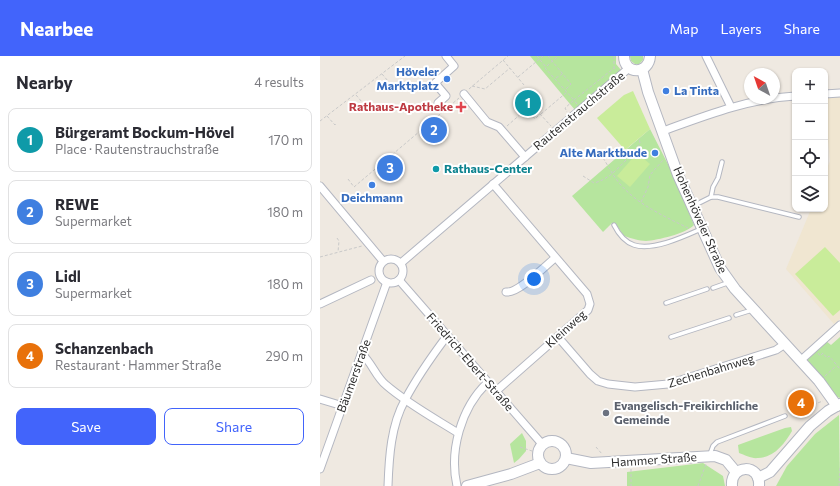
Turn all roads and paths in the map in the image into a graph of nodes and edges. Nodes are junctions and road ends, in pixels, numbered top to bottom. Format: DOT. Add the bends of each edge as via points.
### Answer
graph roads {
  1 [pos="405,56"];
  2 [pos="446,56"];
  3 [pos="508,56"];
  4 [pos="537,56"];
  5 [pos="543,56"];
  6 [pos="548,56"];
  7 [pos="558,56"];
  8 [pos="614,56"];
  9 [pos="624,56"];
  10 [pos="650,56"];
  11 [pos="706,56"];
  12 [pos="540,59"];
  13 [pos="503,60"];
  14 [pos="552,61"];
  15 [pos="546,67"];
  16 [pos="510,68"];
  17 [pos="614,68"];
  18 [pos="629,68"];
  19 [pos="642,69"];
  20 [pos="562,73"];
  21 [pos="382,74"];
  22 [pos="621,75"];
  23 [pos="518,77"];
  24 [pos="556,78"];
  25 [pos="388,81"];
  26 [pos="524,85"];
  27 [pos="472,86"];
  28 [pos="565,89"];
  29 [pos="567,92"];
  30 [pos="840,93"];
  31 [pos="356,94"];
  32 [pos="464,94"];
  33 [pos="828,94"];
  34 [pos="792,96"];
  35 [pos="574,100"];
  36 [pos="362,102"];
  37 [pos="438,103"];
  38 [pos="731,107"];
  39 [pos="540,114"];
  40 [pos="327,116"];
  41 [pos="571,118"];
  42 [pos="320,122"];
  43 [pos="336,124"];
  44 [pos="509,124"];
  45 [pos="550,125"];
  46 [pos="663,130"];
  47 [pos="639,138"];
  48 [pos="670,152"];
  49 [pos="525,157"];
  50 [pos="603,158"];
  51 [pos="722,162"];
  52 [pos="612,173"];
  53 [pos="583,176"];
  54 [pos="348,179"];
  55 [pos="493,184"];
  56 [pos="320,186"];
  57 [pos="711,197"];
  58 [pos="641,202"];
  59 [pos="692,206"];
  60 [pos="799,217"];
  61 [pos="614,226"];
  62 [pos="702,228"];
  63 [pos="692,233"];
  64 [pos="338,238"];
  65 [pos="368,244"];
  66 [pos="338,252"];
  67 [pos="320,257"];
  68 [pos="555,258"];
  69 [pos="383,261"];
  70 [pos="400,263"];
  71 [pos="371,280"];
  72 [pos="399,280"];
  73 [pos="387,282"];
  74 [pos="730,282"];
  75 [pos="714,288"];
  76 [pos="707,289"];
  77 [pos="506,292"];
  78 [pos="666,303"];
  79 [pos="320,304"];
  80 [pos="754,309"];
  81 [pos="736,315"];
  82 [pos="729,318"];
  83 [pos="840,325"];
  84 [pos="447,336"];
  85 [pos="558,337"];
  86 [pos="671,337"];
  87 [pos="785,344"];
  88 [pos="814,348"];
  89 [pos="362,354"];
  90 [pos="800,361"];
  91 [pos="837,365"];
  92 [pos="840,369"];
  93 [pos="819,381"];
  94 [pos="487,382"];
  95 [pos="495,392"];
  96 [pos="320,399"];
  97 [pos="405,400"];
  98 [pos="836,403"];
  99 [pos="343,406"];
  100 [pos="784,416"];
  101 [pos="458,433"];
  102 [pos="520,447"];
  103 [pos="540,453"];
  104 [pos="710,456"];
  105 [pos="566,458"];
  106 [pos="631,461"];
  107 [pos="840,468"];
  108 [pos="320,469"];
  109 [pos="736,472"];
  110 [pos="759,482"];
  111 [pos="388,486"];
  112 [pos="457,486"];
  113 [pos="467,486"];
  114 [pos="631,486"];
  115 [pos="698,486"];
  116 [pos="732,486"];
  117 [pos="839,486"];
  1 -- 21 [label="path"];
  2 -- 37 [label="street" via="454,66 435,83 446,96"];
  3 -- 13 [label="path"];
  4 -- 12 [label="path"];
  5 -- 12 [label="path"];
  6 -- 14 [label="path"];
  7 -- 14 [label="path"];
  8 -- 17 [label="path"];
  9 -- 18 [label="main road" via="624,62"];
  10 -- 19 [label="main road" via="648,64"];
  11 -- 38 [label="street"];
  12 -- 15 [label="path"];
  12 -- 23 [label="path"];
  13 -- 16 [label="path"];
  13 -- 27 [label="path"];
  14 -- 15 [label="path"];
  14 -- 20 [label="path"];
  15 -- 24 [label="path"];
  16 -- 23 [label="path"];
  16 -- 27 [label="path" via="485,89"];
  17 -- 22 [label="path"];
  17 -- 35 [label="path"];
  18 -- 19 [label="main road"];
  18 -- 22 [label="street, Rautenstrauchstraße"];
  19 -- 46 [label="main road, Hohenhöveler Straße"];
  20 -- 24 [label="path"];
  20 -- 28 [label="path" via="571,84"];
  21 -- 25 [label="path"];
  21 -- 31 [label="path"];
  22 -- 41 [label="street, Rautenstrauchstraße"];
  23 -- 26 [label="path"];
  24 -- 28 [label="path"];
  27 -- 32 [label="path"];
  28 -- 29 [label="path"];
  29 -- 35 [label="path"];
  29 -- 39 [label="path"];
  30 -- 33 [label="street"];
  31 -- 36 [label="path"];
  31 -- 40 [label="path"];
  32 -- 49 [label="street" via="487,122 499,127"];
  32 -- 54 [label="path" via="354,186"];
  34 -- 38 [label="street"];
  35 -- 41 [label="path" via="565,108"];
  38 -- 46 [label="street"];
  39 -- 44 [label="path" via="535,119 532,115 528,118 523,112"];
  39 -- 45 [label="path"];
  40 -- 42 [label="path"];
  40 -- 43 [label="path"];
  41 -- 49 [label="street, Rautenstrauchstraße"];
  46 -- 48 [label="main road, Hohenhöveler Straße"];
  47 -- 52 [label="path" via="638,147"];
  48 -- 58 [label="path" via="650,175"];
  48 -- 59 [label="main road, Hohenhöveler Straße"];
  49 -- 55 [label="street, Rautenstrauchstraße"];
  50 -- 52 [label="path"];
  51 -- 57 [label="lane" via="718,178 712,187"];
  52 -- 53 [label="path" via="600,182 594,183"];
  52 -- 58 [label="path" via="620,184"];
  55 -- 68 [label="street, Kleinweg"];
  55 -- 70 [label="street, Rautenstrauchstraße"];
  56 -- 65 [label="street"];
  57 -- 59 [label="lane"];
  57 -- 60 [label="lane"];
  58 -- 63 [label="path" via="687,227"];
  59 -- 62 [label="main road, Hohenhöveler Straße"];
  61 -- 63 [label="lane" via="623,238 639,245 659,244"];
  62 -- 63 [label="lane"];
  62 -- 74 [label="main road, Hohenhöveler Straße" via="715,260"];
  64 -- 66 [label="path"];
  65 -- 66 [label="path"];
  65 -- 69 [label="street"];
  66 -- 67 [label="path"];
  68 -- 77 [label="street" via="518,289"];
  68 -- 85 [label="street, Kleinweg" via="587,294 590,304 588,310"];
  69 -- 70 [label="street" via="392,258"];
  69 -- 73 [label="street" via="378,271 381,278"];
  70 -- 72 [label="street" via="403,270"];
  71 -- 79 [label="street"];
  72 -- 73 [label="street"];
  72 -- 84 [label="street, Friedrich-Ebert-Straße"];
  73 -- 89 [label="street, Bäumerstraße"];
  74 -- 75 [label="lane"];
  74 -- 80 [label="main road, Hohenhöveler Straße"];
  76 -- 78 [label="lane"];
  80 -- 81 [label="lane"];
  80 -- 87 [label="main road, Hohenhöveler Straße"];
  82 -- 86 [label="lane"];
  83 -- 88 [label="street"];
  84 -- 94 [label="street, Friedrich-Ebert-Straße"];
  84 -- 97 [label="street"];
  85 -- 87 [label="street, Zechenbahnweg" via="598,381 635,387 668,384 776,350"];
  85 -- 95 [label="street, Kleinweg"];
  87 -- 90 [label="main road, Hohenhöveler Straße"];
  88 -- 90 [label="street"];
  88 -- 91 [label="path" via="820,356 829,356"];
  89 -- 97 [label="street" via="385,385"];
  89 -- 99 [label="street, Bäumerstraße"];
  90 -- 93 [label="main road, Hohenhöveler Straße"];
  91 -- 92 [label="path"];
  91 -- 93 [label="path"];
  93 -- 98 [label="main road, Hohenhöveler Straße"];
  94 -- 95 [label="street, Friedrich-Ebert-Straße"];
  94 -- 101 [label="street" via="471,405"];
  95 -- 103 [label="street, Friedrich-Ebert-Straße"];
  96 -- 99 [label="street"];
  97 -- 101 [label="street"];
  97 -- 111 [label="street" via="397,419 390,449"];
  98 -- 100 [label="path"];
  98 -- 110 [label="main road" via="810,426"];
  99 -- 108 [label="street, Bäumerstraße"];
  100 -- 104 [label="lane" via="717,442"];
  101 -- 112 [label="street" via="454,468"];
  102 -- 103 [label="path"];
  103 -- 105 [label="main road" via="549,469 556,468"];
  103 -- 105 [label="main road" via="549,440 557,441 564,446"];
  103 -- 113 [label="main road" via="495,479"];
  104 -- 106 [label="main road, Hammer Straße"];
  104 -- 109 [label="main road, Hammer Straße" via="721,457"];
  104 -- 115 [label="path"];
  105 -- 106 [label="main road, Hammer Straße" via="591,463"];
  106 -- 114 [label="path"];
  107 -- 117 [label="path"];
  109 -- 110 [label="main road" via="743,469 751,470"];
  109 -- 116 [label="main road" via="732,478"];
}
